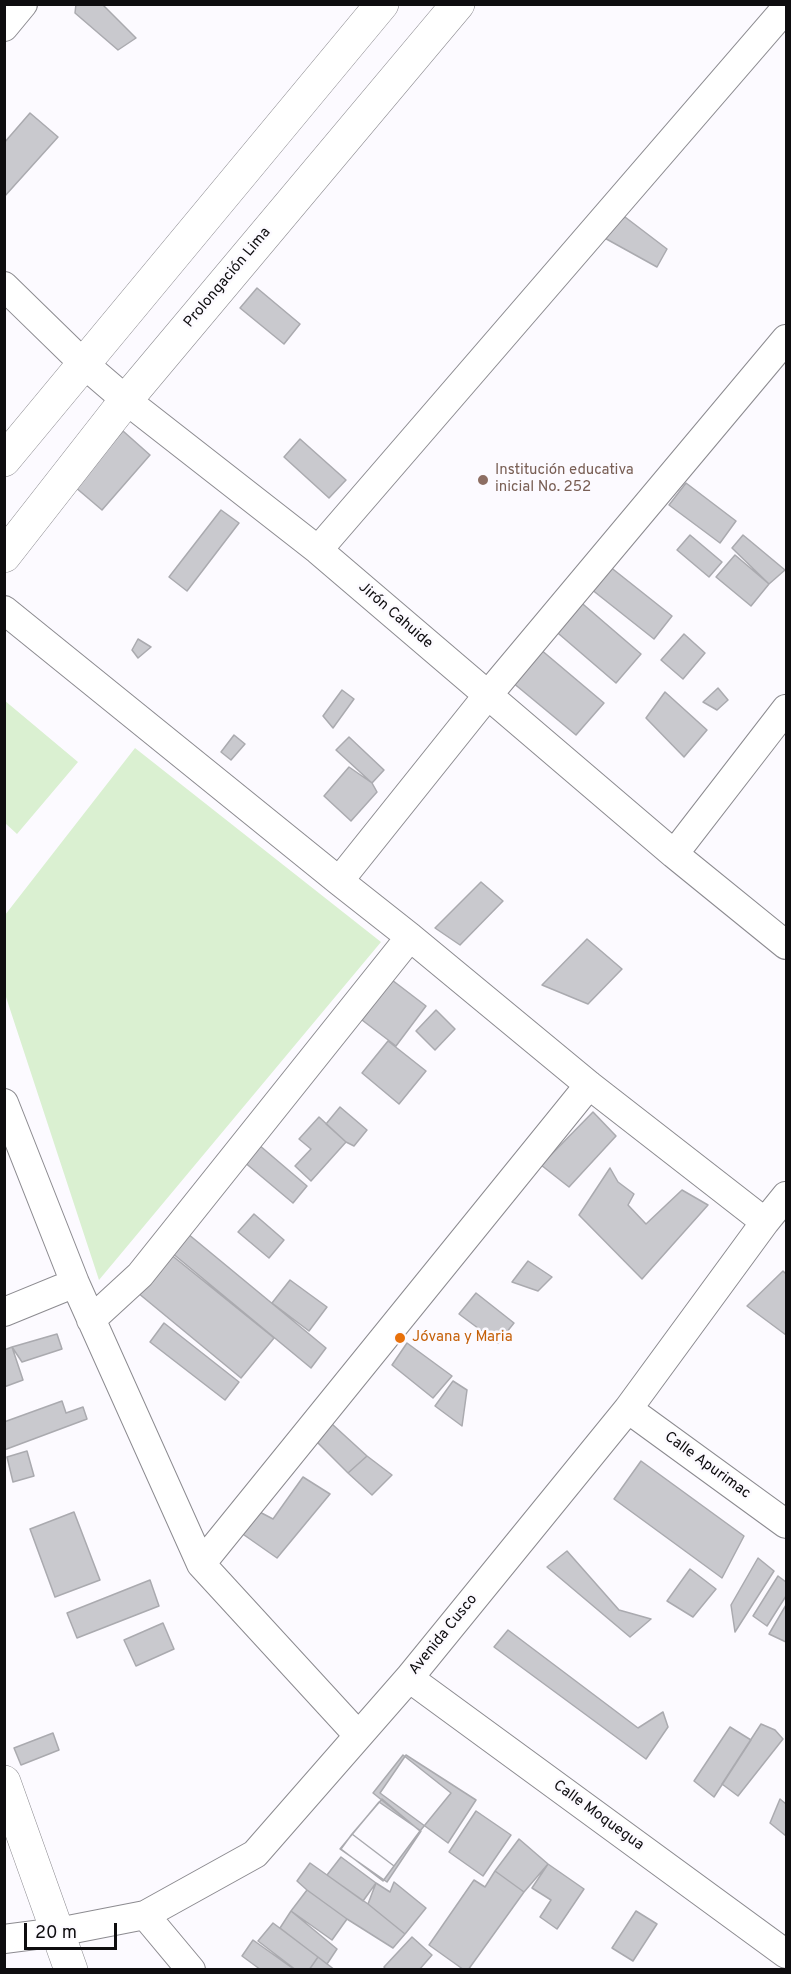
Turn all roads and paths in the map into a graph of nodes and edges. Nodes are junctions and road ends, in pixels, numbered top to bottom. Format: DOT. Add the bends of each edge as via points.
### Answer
graph roads {
  1 [pos="23,4"];
  2 [pos="382,4"];
  3 [pos="456,5"];
  4 [pos="785,11"];
  5 [pos="4,27"];
  6 [pos="4,286"];
  7 [pos="786,339"];
  8 [pos="84,363"];
  9 [pos="126,400"];
  10 [pos="4,460"];
  11 [pos="318,550"];
  12 [pos="4,556"];
  13 [pos="4,610"];
  14 [pos="487,696"];
  15 [pos="786,709"];
  16 [pos="674,854"];
  17 [pos="339,881"];
  18 [pos="410,937"];
  19 [pos="786,945"];
  20 [pos="589,1084"];
  21 [pos="4,1103"];
  22 [pos="786,1196"];
  23 [pos="765,1222"];
  24 [pos="75,1283"];
  25 [pos="4,1312"];
  26 [pos="91,1320"];
  27 [pos="628,1408"];
  28 [pos="786,1524"];
  29 [pos="201,1564"];
  30 [pos="409,1678"];
  31 [pos="358,1735"];
  32 [pos="4,1782"];
  33 [pos="145,1915"];
  34 [pos="58,1932"];
  35 [pos="4,1939"];
  36 [pos="786,1954"];
  37 [pos="71,1970"];
  38 [pos="191,1970"];
  1 -- 5 [label="street"];
  2 -- 8 [label="street"];
  3 -- 9 [label="street, Prolongación Lima"];
  4 -- 11 [label="street"];
  6 -- 8 [label="street, Jirón Cahuide"];
  7 -- 14 [label="street"];
  8 -- 9 [label="street, Jirón Cahuide"];
  8 -- 10 [label="street"];
  9 -- 11 [label="street, Jirón Cahuide"];
  9 -- 12 [label="street, Prolongación Lima"];
  11 -- 14 [label="street, Jirón Cahuide"];
  13 -- 17 [label="street"];
  14 -- 16 [label="street, Jirón Cahuide"];
  14 -- 17 [label="street"];
  15 -- 16 [label="street"];
  16 -- 19 [label="street, Jirón Cahuide"];
  17 -- 18 [label="street"];
  18 -- 20 [label="street"];
  18 -- 26 [label="street" via="140,1275"];
  20 -- 23 [label="street"];
  20 -- 29 [label="street"];
  21 -- 24 [label="street"];
  22 -- 23 [label="street, Avenida Cusco"];
  23 -- 27 [label="street, Avenida Cusco"];
  24 -- 25 [label="street"];
  24 -- 26 [label="street"];
  26 -- 29 [label="street"];
  27 -- 28 [label="street, Calle Apurimac"];
  27 -- 30 [label="street, Avenida Cusco"];
  29 -- 31 [label="street"];
  30 -- 31 [label="street, Avenida Cusco"];
  30 -- 36 [label="street, Calle Moquegua"];
  31 -- 33 [label="street, Avenida Cusco" via="255,1854"];
  32 -- 34 [label="street"];
  33 -- 34 [label="street, Avenida Cusco"];
  33 -- 38 [label="street"];
  34 -- 35 [label="street, Avenida Cusco"];
  34 -- 37 [label="street"];
}
